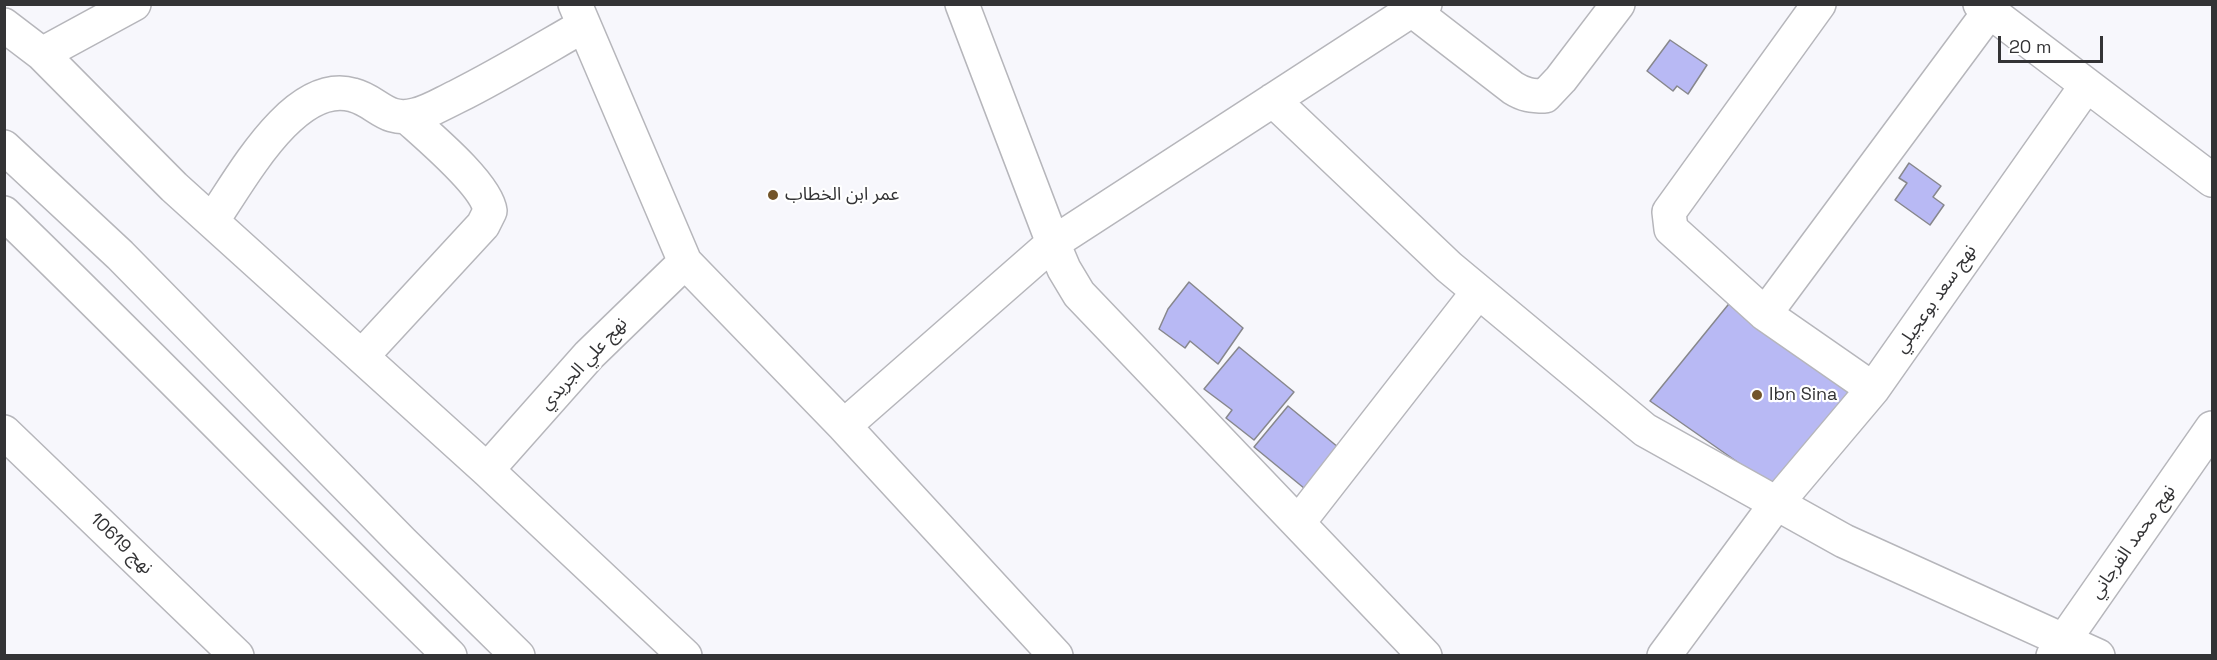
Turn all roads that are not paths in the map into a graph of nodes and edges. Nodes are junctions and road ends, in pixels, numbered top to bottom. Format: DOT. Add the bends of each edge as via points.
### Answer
graph roads {
  1 [pos="134,4"];
  2 [pos="962,4"];
  3 [pos="1618,4"];
  4 [pos="1819,4"];
  5 [pos="1415,6"];
  6 [pos="1985,8"];
  7 [pos="579,15"];
  8 [pos="4,25"];
  9 [pos="42,54"];
  10 [pos="2086,86"];
  11 [pos="1273,100"];
  12 [pos="407,117"];
  13 [pos="4,147"];
  14 [pos="2212,180"];
  15 [pos="4,213"];
  16 [pos="212,221"];
  17 [pos="1053,243"];
  18 [pos="685,262"];
  19 [pos="1478,292"];
  20 [pos="1765,314"];
  21 [pos="362,356"];
  22 [pos="1873,389"];
  23 [pos="844,426"];
  24 [pos="2212,428"];
  25 [pos="4,432"];
  26 [pos="487,470"];
  27 [pos="1776,504"];
  28 [pos="1298,523"];
  29 [pos="2058,648"];
  30 [pos="237,656"];
  31 [pos="450,656"];
  32 [pos="518,656"];
  33 [pos="685,656"];
  34 [pos="1056,656"];
  35 [pos="1425,656"];
  36 [pos="1664,656"];
  37 [pos="2098,656"];
  1 -- 9 [label="main road"];
  2 -- 17 [label="main road"];
  3 -- 5 [label="main road" via="1545,96 1522,93"];
  4 -- 20 [label="main road" via="1669,212 1671,229"];
  5 -- 11 [label="main road"];
  6 -- 10 [label="main road"];
  6 -- 20 [label="main road"];
  7 -- 12 [label="main road" via="487,81"];
  7 -- 18 [label="main road"];
  8 -- 9 [label="main road"];
  9 -- 16 [label="main road"];
  10 -- 14 [label="main road"];
  10 -- 22 [label="main road, نهج سعد بوعجيلي"];
  11 -- 17 [label="main road"];
  11 -- 19 [label="main road"];
  12 -- 16 [label="main road" via="386,114 363,98 338,92 309,102 268,140"];
  12 -- 21 [label="main road" via="454,160 484,195 490,211 483,225"];
  13 -- 32 [label="main road" via="120,255"];
  15 -- 31 [label="main road"];
  16 -- 21 [label="main road"];
  17 -- 23 [label="main road"];
  17 -- 28 [label="main road" via="1079,294"];
  18 -- 23 [label="main road"];
  18 -- 26 [label="main road, نهج علي الجريدي" via="588,355"];
  19 -- 27 [label="main road" via="1645,430"];
  19 -- 28 [label="main road"];
  20 -- 22 [label="main road"];
  21 -- 26 [label="main road"];
  22 -- 27 [label="main road, نهج سعد بوعجيلي"];
  23 -- 34 [label="main road"];
  24 -- 29 [label="main road, نهج محمد الفرجاني"];
  25 -- 30 [label="main road, نهج 10619"];
  26 -- 33 [label="main road"];
  27 -- 29 [label="main road"];
  27 -- 36 [label="main road, نهج سعد بوعجيلي"];
  28 -- 35 [label="main road"];
  29 -- 37 [label="main road"];
}
